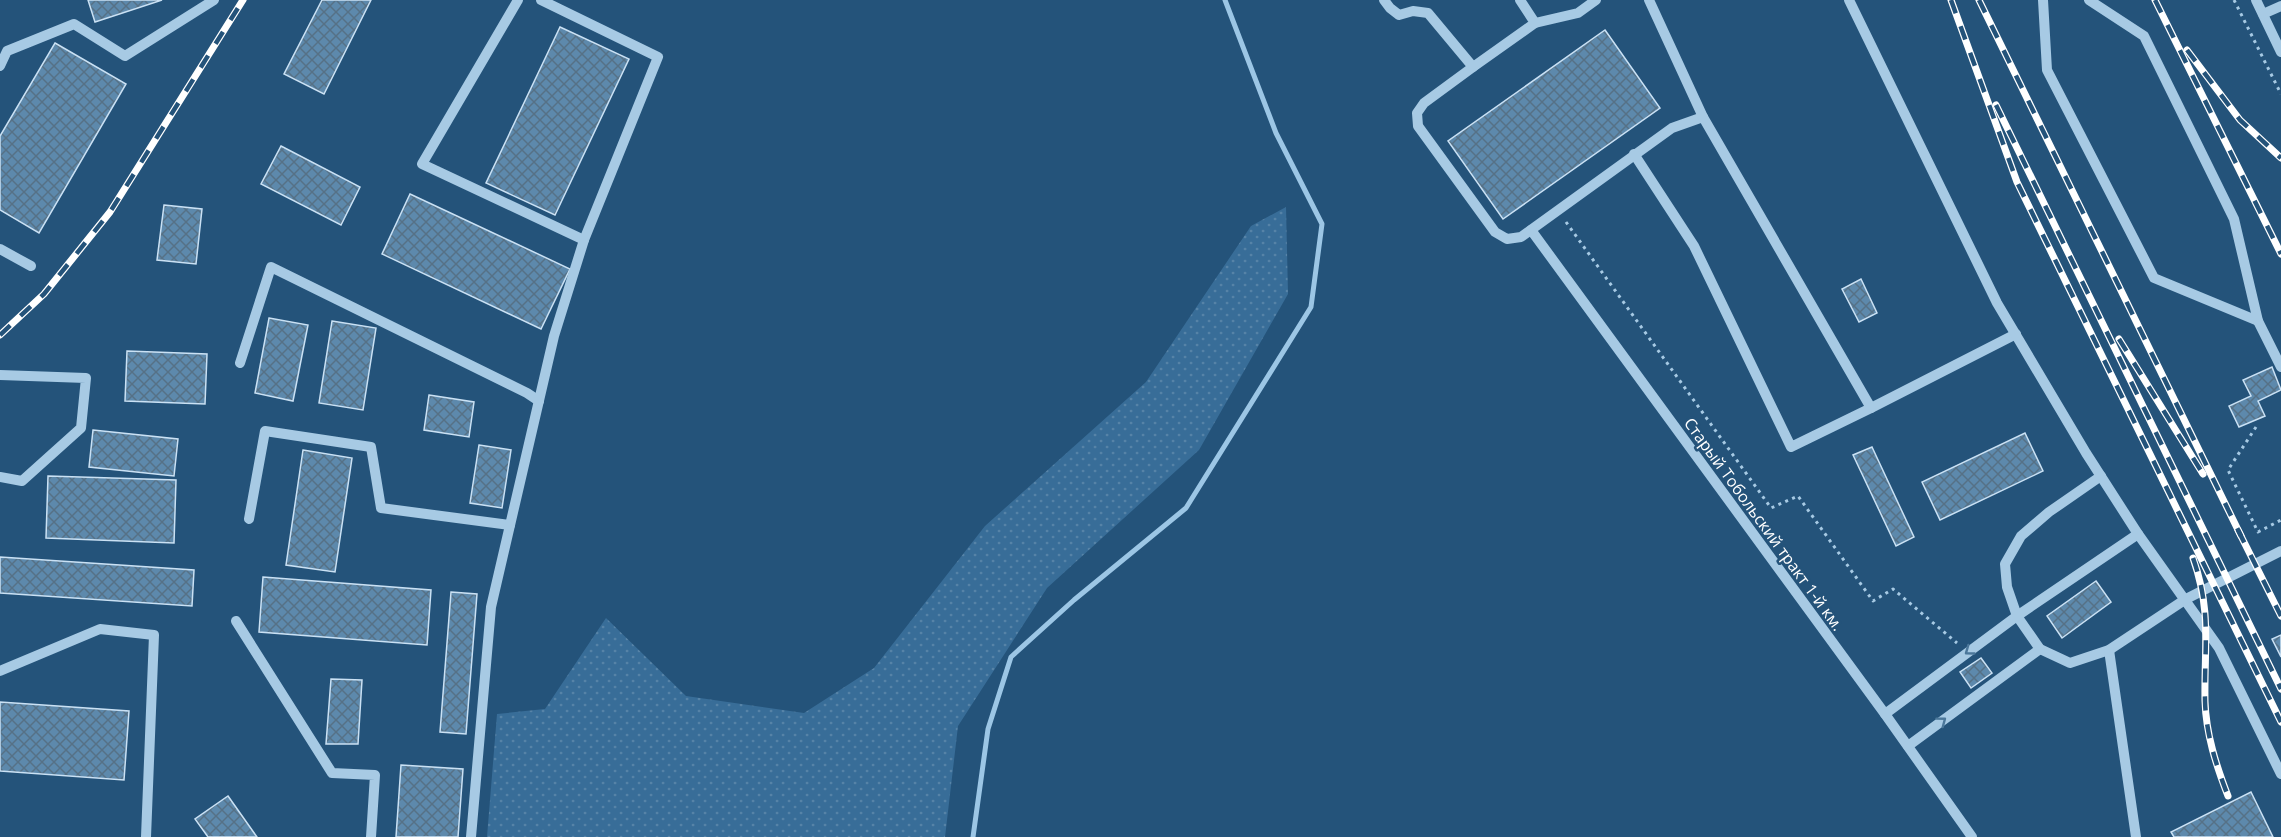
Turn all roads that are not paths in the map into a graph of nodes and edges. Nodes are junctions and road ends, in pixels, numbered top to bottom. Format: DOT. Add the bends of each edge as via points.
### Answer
graph roads {
  1 [pos="214,0"];
  2 [pos="518,0"];
  3 [pos="541,0"];
  4 [pos="1384,0"];
  5 [pos="1520,0"];
  6 [pos="1596,0"];
  7 [pos="1649,0"];
  8 [pos="1849,0"];
  9 [pos="2043,0"];
  10 [pos="2089,0"];
  11 [pos="2256,0"];
  12 [pos="2281,6"];
  13 [pos="2263,14"];
  14 [pos="1535,23"];
  15 [pos="2281,52"];
  16 [pos="0,66"];
  17 [pos="1473,67"];
  18 [pos="1703,117"];
  19 [pos="1634,154"];
  20 [pos="1531,230"];
  21 [pos="584,240"];
  22 [pos="0,249"];
  23 [pos="31,266"];
  24 [pos="2258,321"];
  25 [pos="2016,334"];
  26 [pos="240,363"];
  27 [pos="2281,367"];
  28 [pos="0,375"];
  29 [pos="539,401"];
  30 [pos="1871,408"];
  31 [pos="2101,476"];
  32 [pos="0,477"];
  33 [pos="249,519"];
  34 [pos="510,525"];
  35 [pos="2138,534"];
  36 [pos="2281,551"];
  37 [pos="2186,599"];
  38 [pos="2017,616"];
  39 [pos="236,621"];
  40 [pos="2040,649"];
  41 [pos="2109,650"];
  42 [pos="0,671"];
  43 [pos="1885,714"];
  44 [pos="1908,746"];
  45 [pos="2281,774"];
  46 [pos="146,837"];
  47 [pos="371,837"];
  48 [pos="471,837"];
  49 [pos="1972,837"];
  50 [pos="2136,837"];
  1 -- 16 [label="lane" via="125,56 75,24 8,51"];
  2 -- 21 [label="lane" via="422,164"];
  3 -- 21 [label="lane" via="658,57"];
  4 -- 17 [label="lane" via="1399,15 1413,11 1428,14"];
  5 -- 14 [label="lane"];
  6 -- 14 [label="lane" via="1578,13"];
  7 -- 18 [label="lane"];
  8 -- 25 [label="lane" via="1997,303"];
  9 -- 24 [label="lane" via="2047,70 2154,278"];
  10 -- 24 [label="lane" via="2144,36 2234,219"];
  11 -- 13 [label="lane"];
  12 -- 13 [label="lane"];
  13 -- 15 [label="lane"];
  14 -- 17 [label="lane"];
  17 -- 20 [label="lane" via="1424,103 1417,113 1418,126 1495,232 1507,239 1521,237"];
  18 -- 19 [label="lane" via="1672,128"];
  18 -- 30 [label="lane"];
  19 -- 20 [label="lane"];
  19 -- 30 [label="lane" via="1694,246 1791,447"];
  20 -- 43 [label="lane, Старый Тобольский тракт 1-й км."];
  21 -- 29 [label="lane" via="554,336"];
  22 -- 23 [label="lane"];
  24 -- 27 [label="lane"];
  25 -- 30 [label="lane"];
  25 -- 31 [label="lane"];
  26 -- 29 [label="lane" via="271,267"];
  28 -- 32 [label="lane" via="86,378 81,428 22,481"];
  29 -- 34 [label="lane"];
  31 -- 35 [label="lane"];
  31 -- 38 [label="lane" via="2021,536 2005,564 2007,587"];
  33 -- 34 [label="lane" via="265,431 370,447 381,508"];
  34 -- 48 [label="lane" via="491,607"];
  35 -- 37 [label="lane"];
  35 -- 38 [label="lane"];
  36 -- 37 [label="lane"];
  37 -- 41 [label="lane"];
  37 -- 45 [label="lane" via="2219,648"];
  38 -- 40 [label="lane"];
  38 -- 43 [label="lane, one-way"];
  39 -- 47 [label="lane" via="332,773 375,775"];
  40 -- 41 [label="lane" via="2070,663"];
  44 -- 40 [label="lane, one-way"];
  41 -- 50 [label="lane"];
  42 -- 46 [label="lane" via="99,629 154,635"];
  43 -- 44 [label="lane, Старый Тобольский тракт 1-й км."];
  44 -- 49 [label="lane, Старый Тобольский тракт 1-й км."];
}
